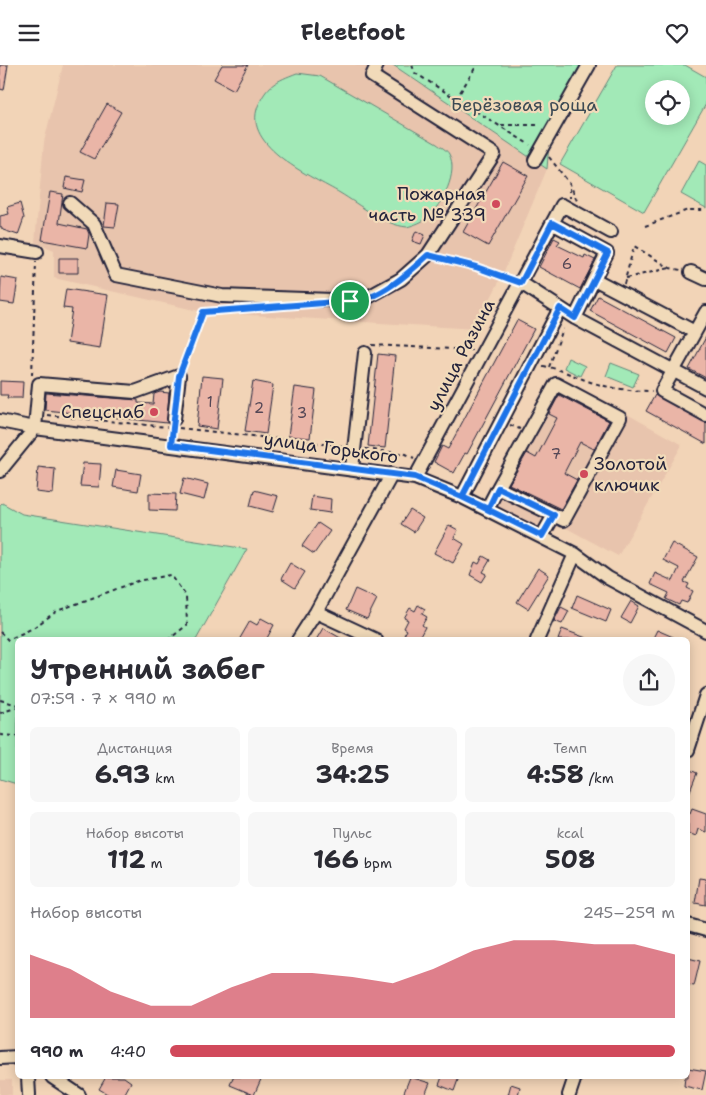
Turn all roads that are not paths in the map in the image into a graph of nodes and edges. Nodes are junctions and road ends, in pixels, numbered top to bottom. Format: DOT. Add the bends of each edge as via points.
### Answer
graph roads {
  1 [pos="377,65"];
  2 [pos="589,65"];
  3 [pos="537,155"];
  4 [pos="70,203"];
  5 [pos="552,223"];
  6 [pos="610,232"];
  7 [pos="0,247"];
  8 [pos="36,252"];
  9 [pos="691,272"];
  10 [pos="594,279"];
  11 [pos="706,279"];
  12 [pos="521,283"];
  13 [pos="560,308"];
  14 [pos="706,312"];
  15 [pos="575,318"];
  16 [pos="695,332"];
  17 [pos="365,353"];
  18 [pos="673,372"];
  19 [pos="706,389"];
  20 [pos="706,415"];
  21 [pos="174,419"];
  22 [pos="0,421"];
  23 [pos="34,427"];
  24 [pos="352,468"];
  25 [pos="0,471"];
  26 [pos="392,473"];
  27 [pos="415,477"];
  28 [pos="498,488"];
  29 [pos="462,497"];
  30 [pos="488,509"];
  31 [pos="554,515"];
  32 [pos="542,536"];
  33 [pos="575,554"];
  34 [pos="316,612"];
  35 [pos="706,631"];
  36 [pos="300,637"];
  37 [pos="370,637"];
  38 [pos="538,637"];
  39 [pos="705,703"];
  40 [pos="690,744"];
  41 [pos="690,926"];
  42 [pos="706,930"];
  43 [pos="15,1057"];
  44 [pos="0,1058"];
  45 [pos="28,1079"];
  46 [pos="55,1079"];
  47 [pos="574,1079"];
  48 [pos="29,1095"];
  49 [pos="79,1095"];
  50 [pos="569,1095"];
  1 -- 4 [label="street" via="372,75 494,154 428,255 401,279 361,301 222,296 116,275 94,224"];
  2 -- 3 [label="street"];
  5 -- 6 [label="street, улица Разина" via="562,205"];
  5 -- 10 [label="street" via="608,253"];
  5 -- 12 [label="street, улица Разина"];
  7 -- 8 [label="street"];
  9 -- 11 [label="street"];
  10 -- 15 [label="street"];
  10 -- 16 [label="street"];
  12 -- 13 [label="street"];
  12 -- 27 [label="street, улица Разина"];
  13 -- 15 [label="street"];
  13 -- 29 [label="street"];
  14 -- 16 [label="street"];
  15 -- 18 [label="street"];
  16 -- 18 [label="street"];
  17 -- 24 [label="street"];
  18 -- 19 [label="street"];
  18 -- 20 [label="street" via="662,391"];
  21 -- 23 [label="street" via="179,376 135,392 39,385"];
  22 -- 23 [label="street, улица Горького"];
  23 -- 24 [label="street, улица Горького"];
  23 -- 25 [label="street"];
  24 -- 26 [label="street, улица Горького"];
  26 -- 27 [label="street, улица Горького"];
  26 -- 34 [label="street"];
  27 -- 29 [label="street, улица Горького"];
  28 -- 30 [label="street"];
  28 -- 31 [label="street"];
  28 -- 31 [label="street" via="556,384 620,418 564,520"];
  29 -- 30 [label="street, улица Горького"];
  30 -- 32 [label="street, улица Горького"];
  31 -- 32 [label="street"];
  32 -- 33 [label="street, улица Горького"];
  33 -- 35 [label="street, улица Горького" via="608,578"];
  33 -- 38 [label="street"];
  34 -- 36 [label="street"];
  34 -- 37 [label="street"];
  39 -- 40 [label="street"];
  41 -- 42 [label="street"];
  43 -- 44 [label="street"];
  45 -- 48 [label="street"];
  46 -- 49 [label="street"];
  47 -- 50 [label="street"];
}
